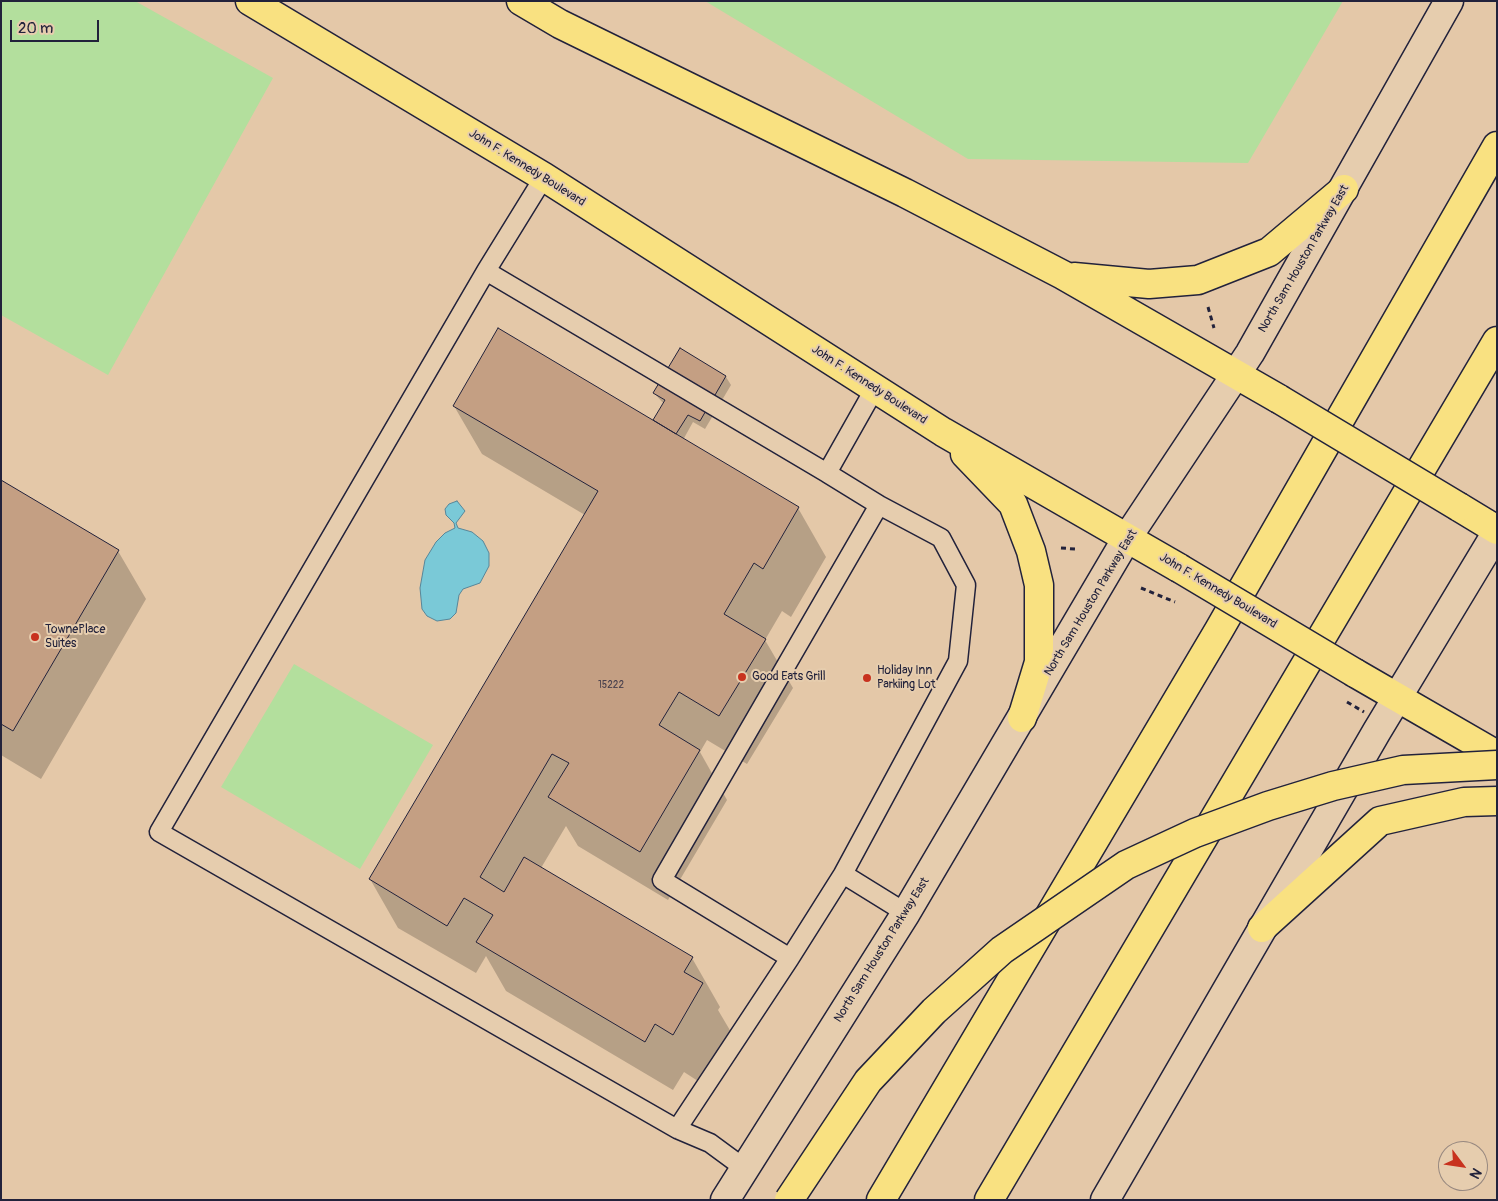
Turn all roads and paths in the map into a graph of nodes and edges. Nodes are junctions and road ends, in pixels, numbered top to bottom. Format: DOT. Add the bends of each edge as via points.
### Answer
graph roads {
  1 [pos="250,1"];
  2 [pos="521,1"];
  3 [pos="1449,1"];
  4 [pos="1497,146"];
  5 [pos="544,177"];
  6 [pos="1344,189"];
  7 [pos="486,271"];
  8 [pos="1063,275"];
  9 [pos="1207,305"];
  10 [pos="1215,330"];
  11 [pos="1497,341"];
  12 [pos="1236,374"];
  13 [pos="875,388"];
  14 [pos="943,432"];
  15 [pos="826,473"];
  16 [pos="880,505"];
  17 [pos="1497,531"];
  18 [pos="1127,538"];
  19 [pos="1141,588"];
  20 [pos="1176,602"];
  21 [pos="1397,698"];
  22 [pos="1022,718"];
  23 [pos="1497,755"];
  24 [pos="1497,765"];
  25 [pos="1497,801"];
  26 [pos="843,874"];
  27 [pos="906,914"];
  28 [pos="1262,928"];
  29 [pos="790,958"];
  30 [pos="677,1129"];
  31 [pos="744,1168"];
  32 [pos="725,1200"];
  33 [pos="789,1200"];
  34 [pos="881,1200"];
  35 [pos="990,1200"];
  36 [pos="1105,1200"];
  1 -- 5 [label="main road, John F. Kennedy Boulevard"];
  2 -- 8 [label="main road" via="560,24 905,193"];
  3 -- 6 [label="main road, North Sam Houston Parkway East"];
  4 -- 34 [label="main road" via="1219,630"];
  5 -- 7 [label="lane"];
  5 -- 13 [label="main road, John F. Kennedy Boulevard"];
  6 -- 8 [label="main road" via="1269,252 1198,280 1149,284"];
  6 -- 12 [label="main road, North Sam Houston Parkway East"];
  7 -- 15 [label="lane"];
  7 -- 30 [label="lane" via="159,832"];
  8 -- 12 [label="main road"];
  9 -- 10 [label="path"];
  11 -- 35 [label="main road"];
  12 -- 17 [label="main road, bridge"];
  12 -- 18 [label="main road, North Sam Houston Parkway East"];
  13 -- 14 [label="main road, John F. Kennedy Boulevard"];
  13 -- 15 [label="lane"];
  14 -- 18 [label="main road, John F. Kennedy Boulevard"];
  14 -- 22 [label="main road" via="1012,504 1031,551 1039,585 1039,662"];
  15 -- 16 [label="lane"];
  16 -- 26 [label="lane" via="940,538 966,586 958,661"];
  16 -- 29 [label="lane" via="662,880"];
  17 -- 21 [label="main road"];
  18 -- 21 [label="main road, John F. Kennedy Boulevard, bridge"];
  18 -- 22 [label="main road, North Sam Houston Parkway East"];
  19 -- 20 [label="path"];
  21 -- 23 [label="main road, John F. Kennedy Boulevard"];
  21 -- 28 [label="main road"];
  22 -- 27 [label="main road, North Sam Houston Parkway East"];
  24 -- 33 [label="main road, bridge" via="1403,770 1333,786 1195,833 1126,865 1002,950 934,1011 868,1081"];
  25 -- 28 [label="main road" via="1464,802 1380,821"];
  26 -- 27 [label="lane"];
  26 -- 29 [label="lane"];
  27 -- 31 [label="main road, North Sam Houston Parkway East"];
  28 -- 36 [label="main road"];
  29 -- 30 [label="lane"];
  30 -- 31 [label="lane" via="710,1143"];
  31 -- 32 [label="main road, North Sam Houston Parkway East"];
}
